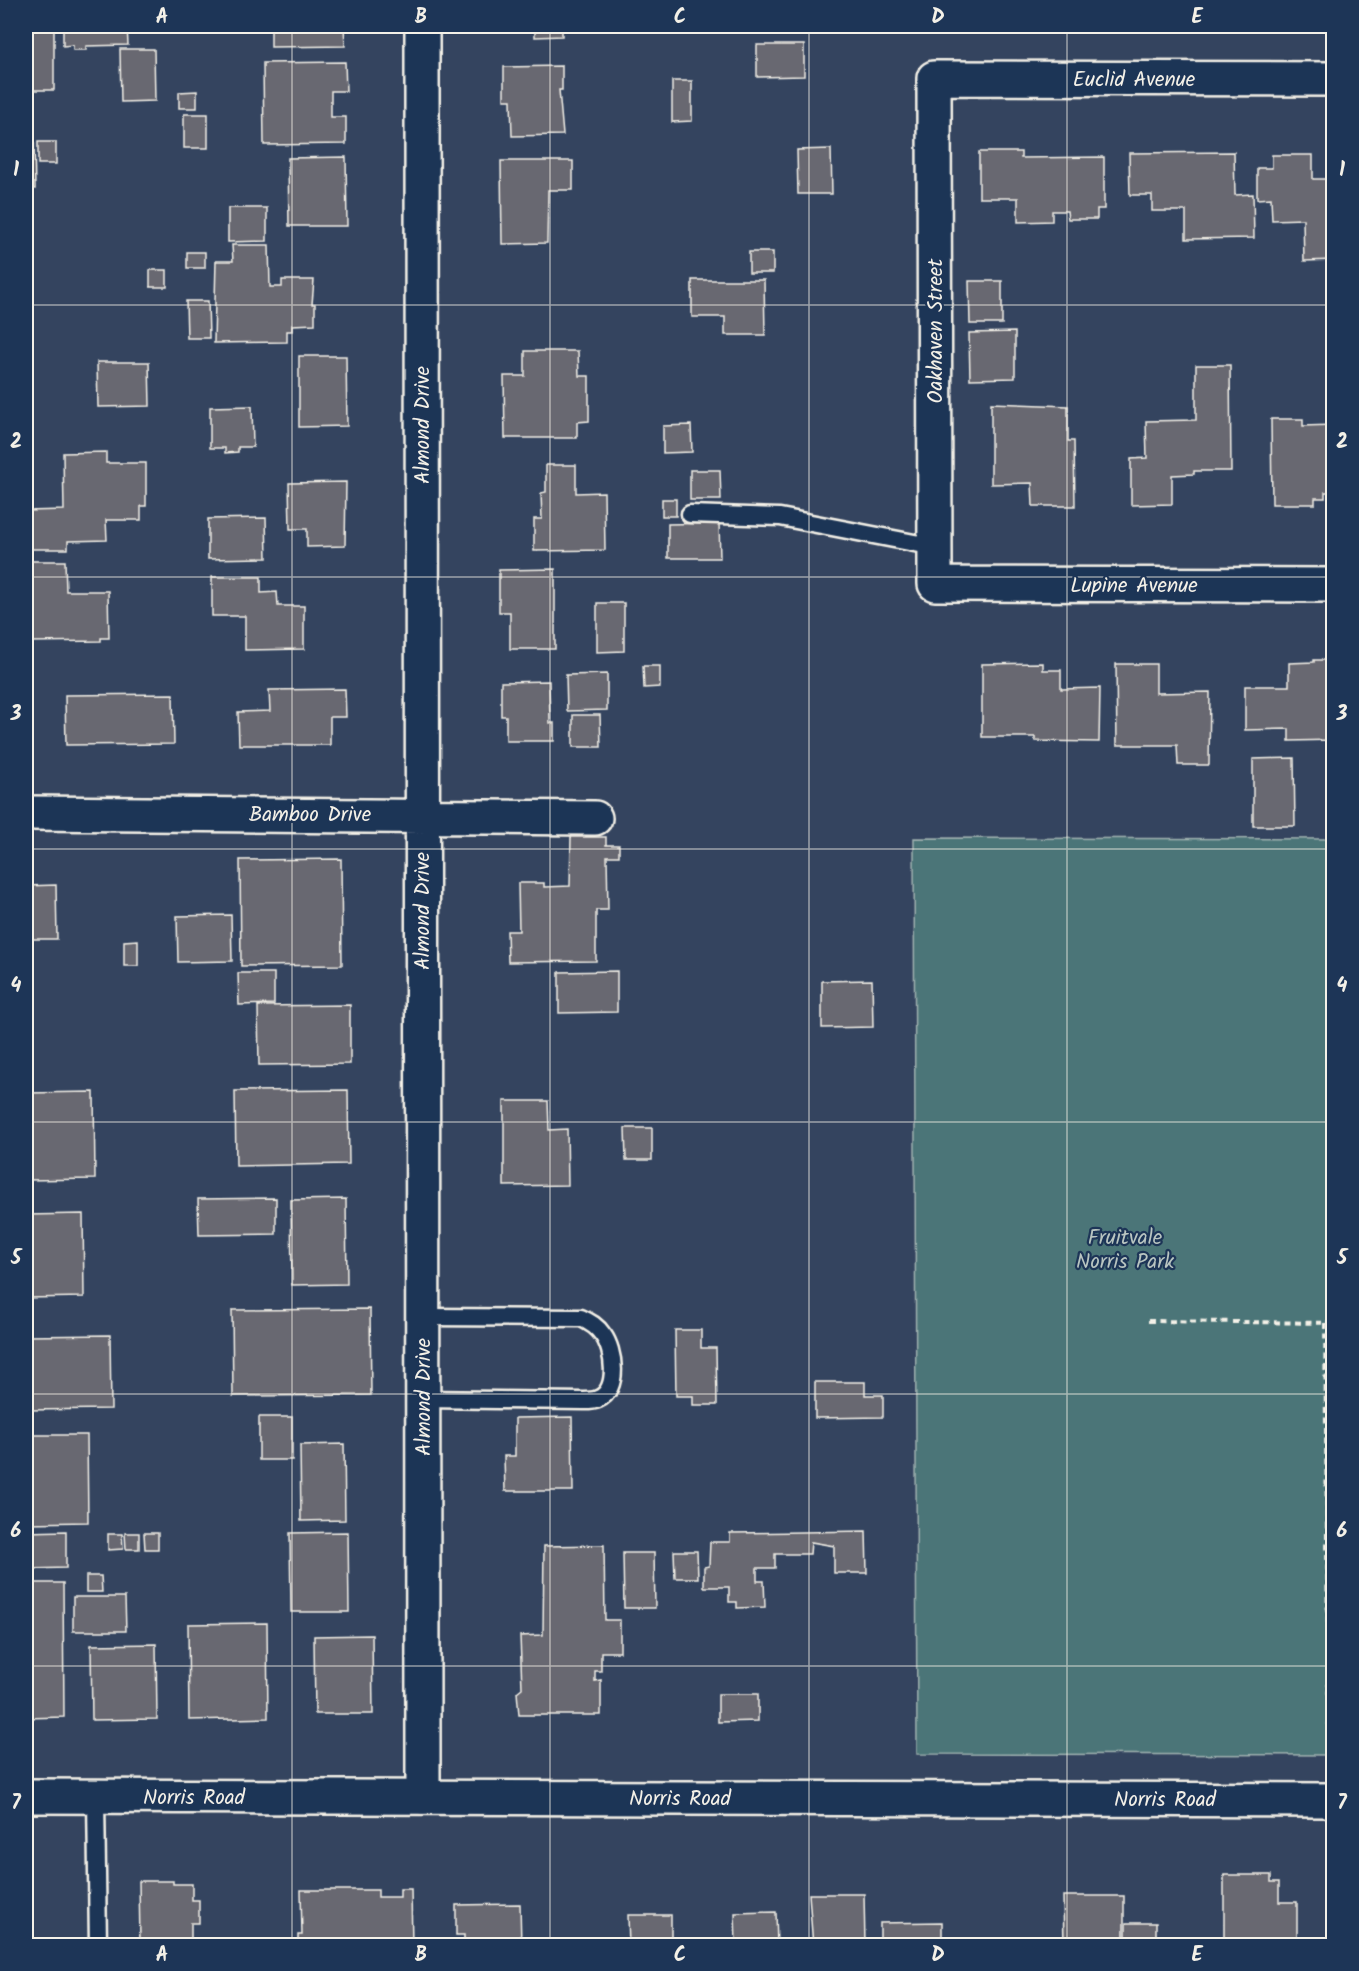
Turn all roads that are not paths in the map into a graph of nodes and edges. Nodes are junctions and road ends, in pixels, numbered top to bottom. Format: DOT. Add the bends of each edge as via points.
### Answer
graph roads {
  1 [pos="422,26"];
  2 [pos="934,78"];
  3 [pos="1334,79"];
  4 [pos="690,514"];
  5 [pos="935,547"];
  6 [pos="935,584"];
  7 [pos="1334,585"];
  8 [pos="26,813"];
  9 [pos="422,814"];
  10 [pos="595,818"];
  11 [pos="423,1317"];
  12 [pos="423,1399"];
  13 [pos="26,1796"];
  14 [pos="96,1797"];
  15 [pos="423,1797"];
  16 [pos="1334,1800"];
  17 [pos="98,1946"];
  1 -- 9 [label="street, Almond Drive"];
  2 -- 3 [label="street, Euclid Avenue"];
  2 -- 5 [label="street, Oakhaven Street"];
  4 -- 5 [label="lane" via="780,517"];
  5 -- 6 [label="street, Oakhaven Street"];
  6 -- 7 [label="street, Lupine Avenue"];
  8 -- 9 [label="street, Bamboo Drive"];
  9 -- 10 [label="street, Bamboo Drive"];
  9 -- 11 [label="street, Almond Drive"];
  11 -- 12 [label="street, Almond Drive"];
  11 -- 12 [label="lane" via="581,1318 594,1324 605,1337 613,1375 610,1388 600,1399"];
  12 -- 15 [label="street, Almond Drive"];
  13 -- 14 [label="street, Norris Road"];
  14 -- 15 [label="street, Norris Road"];
  14 -- 17 [label="lane"];
  15 -- 16 [label="street, Norris Road"];
}
